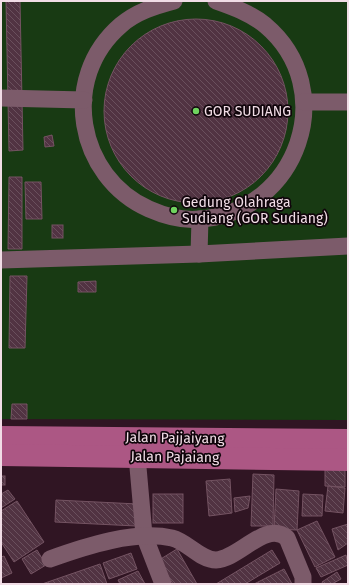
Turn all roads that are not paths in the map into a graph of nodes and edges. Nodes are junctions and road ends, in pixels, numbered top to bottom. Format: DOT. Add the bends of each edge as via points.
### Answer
graph roads {
  1 [pos="174,1"];
  2 [pos="216,1"];
  3 [pos="1,98"];
  4 [pos="84,100"];
  5 [pos="304,102"];
  6 [pos="348,102"];
  7 [pos="200,219"];
  8 [pos="348,246"];
  9 [pos="198,254"];
  10 [pos="1,260"];
  11 [pos="1,437"];
  12 [pos="348,440"];
  13 [pos="1,455"];
  14 [pos="137,456"];
  15 [pos="348,460"];
  16 [pos="144,535"];
  17 [pos="50,559"];
  18 [pos="163,584"];
  19 [pos="304,584"];
  1 -- 4 [label="street" via="150,7 121,25 99,51 86,82"];
  2 -- 5 [label="street" via="241,9 259,21 285,47 298,74"];
  3 -- 4 [label="street"];
  4 -- 7 [label="street" via="83,116 91,150 108,179 134,202 165,216"];
  5 -- 6 [label="street"];
  5 -- 7 [label="street" via="301,137 287,169 264,195 234,212"];
  7 -- 9 [label="street"];
  8 -- 9 [label="street"];
  9 -- 10 [label="street"];
  11 -- 12 [label="main road, Jalan Pajjaiyang"];
  13 -- 14 [label="main road, Jalan Pajaiang"];
  14 -- 15 [label="main road, Jalan Pajaiang"];
  14 -- 16 [label="street"];
  16 -- 17 [label="street"];
  16 -- 18 [label="street"];
  16 -- 19 [label="street" via="188,544 206,557 216,560 230,555 266,534 283,534 288,538"];
}
